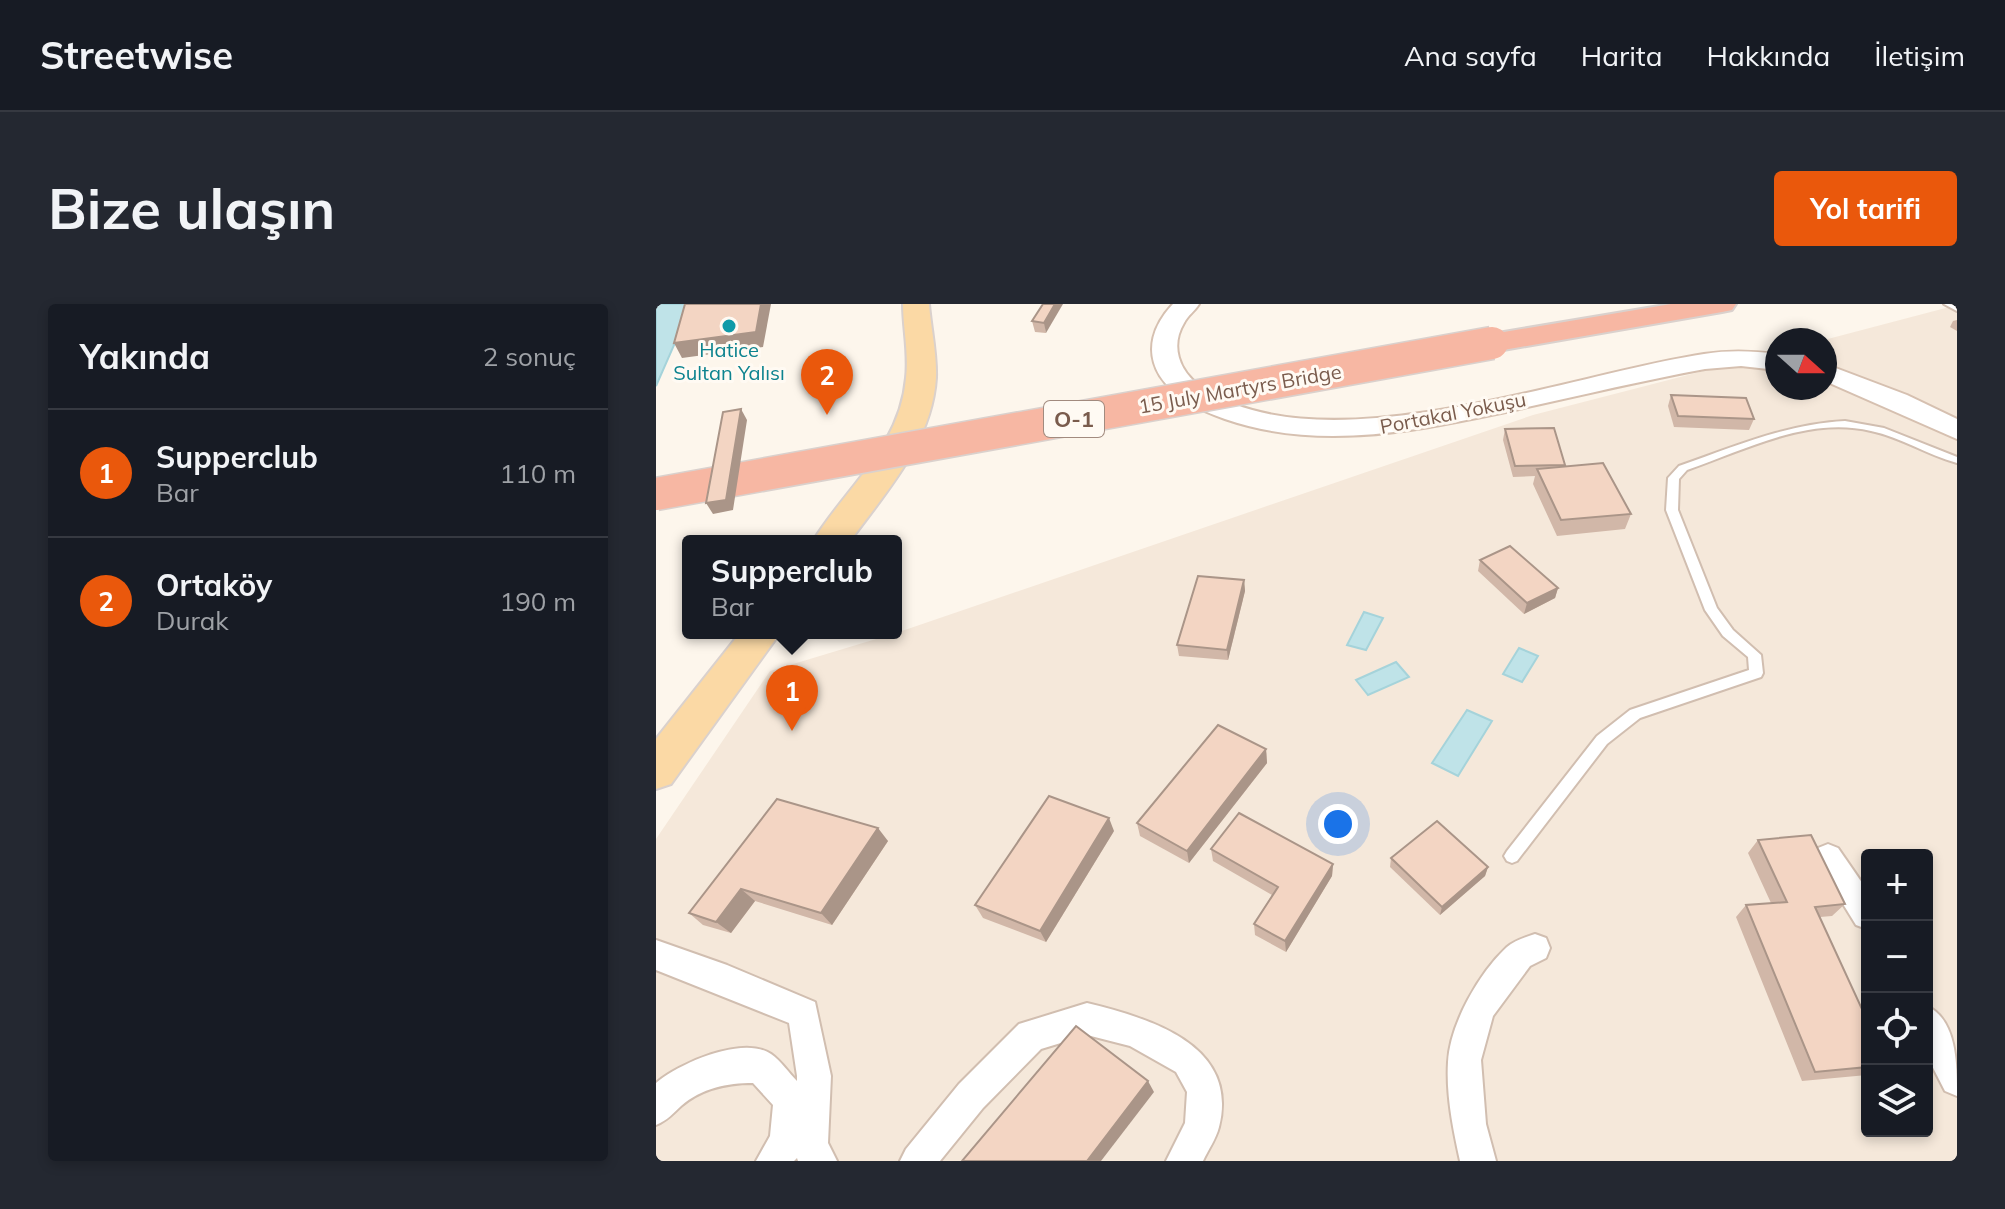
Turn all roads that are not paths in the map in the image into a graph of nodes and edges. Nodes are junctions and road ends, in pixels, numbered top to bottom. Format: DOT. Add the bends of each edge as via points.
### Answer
graph roads {
  1 [pos="1187,304"];
  2 [pos="1589,304"];
  3 [pos="1722,304"];
  4 [pos="912,310"];
  5 [pos="1484,334"];
  6 [pos="1765,361"];
  7 [pos="1837,377"];
  8 [pos="1957,430"];
  9 [pos="1957,460"];
  10 [pos="656,464"];
  11 [pos="656,494"];
  12 [pos="836,535"];
  13 [pos="756,639"];
  14 [pos="656,771"];
  15 [pos="1512,856"];
  16 [pos="1828,857"];
  17 [pos="1861,906"];
  18 [pos="1535,948"];
  19 [pos="656,955"];
  20 [pos="1933,1033"];
  21 [pos="1957,1079"];
  22 [pos="656,1108"];
  23 [pos="774,1161"];
  24 [pos="819,1161"];
  25 [pos="918,1161"];
  26 [pos="1184,1161"];
  27 [pos="1478,1161"];
  1 -- 6 [label="main road, Portakal Yokuşu" via="1174,314 1165,335 1166,366 1178,382 1228,411 1296,428 1401,427 1721,358"];
  2 -- 5 [label="highway, O-1"];
  3 -- 5 [label="highway, O-1"];
  4 -- 12 [label="main road" via="921,379 914,414 891,461"];
  5 -- 10 [label="highway, 15 July Martyrs Bridge / O-1"];
  5 -- 11 [label="highway, 15 July Martyrs Bridge / O-1, bridge"];
  7 -- 8 [label="main road"];
  9 -- 15 [label="lane" via="1869,427 1828,424 1795,429 1683,468 1674,478 1672,510 1711,610 1754,655 1756,673 1635,714 1602,740"];
  13 -- 14 [label="main road"];
  16 -- 17 [label="street"];
  18 -- 27 [label="street" via="1519,956 1479,1008 1464,1060"];
  19 -- 24 [label="street" via="804,1013 814,1076 810,1148"];
  20 -- 21 [label="street"];
  22 -- 23 [label="street" via="671,1092 719,1067 760,1066 790,1099 787,1141"];
  25 -- 26 [label="street" via="971,1096 1031,1036 1087,1019 1135,1031 1188,1060 1204,1090 1202,1126"];
}
